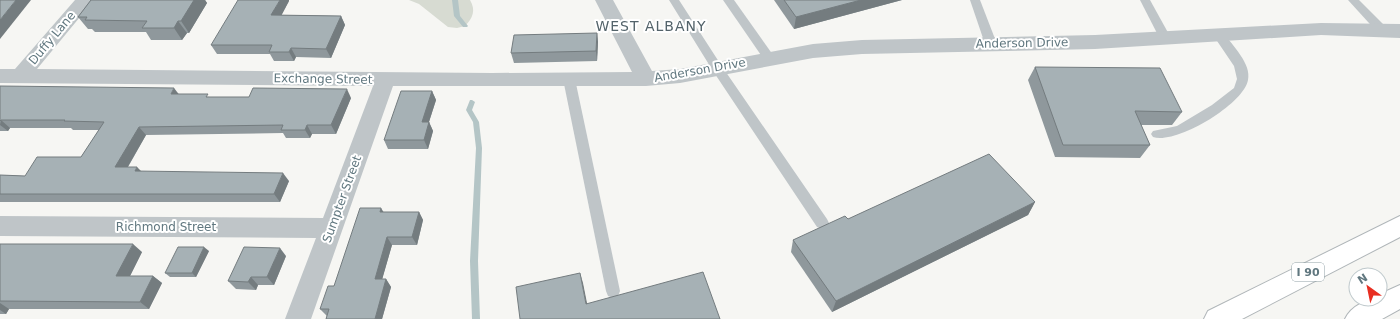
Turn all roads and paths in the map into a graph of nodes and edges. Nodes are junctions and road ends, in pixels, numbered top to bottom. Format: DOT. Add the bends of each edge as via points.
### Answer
graph roads {
  1 [pos="84,0"];
  2 [pos="604,0"];
  3 [pos="674,0"];
  4 [pos="728,0"];
  5 [pos="975,0"];
  6 [pos="1145,0"];
  7 [pos="1352,0"];
  8 [pos="1392,31"];
  9 [pos="1219,36"];
  10 [pos="1165,38"];
  11 [pos="991,44"];
  12 [pos="769,58"];
  13 [pos="717,68"];
  14 [pos="0,76"];
  15 [pos="20,76"];
  16 [pos="386,79"];
  17 [pos="569,79"];
  18 [pos="646,79"];
  19 [pos="1158,134"];
  20 [pos="822,223"];
  21 [pos="0,226"];
  22 [pos="1400,226"];
  23 [pos="331,228"];
  24 [pos="613,291"];
  25 [pos="1400,296"];
  26 [pos="298,319"];
  27 [pos="1217,319"];
  28 [pos="1358,319"];
  1 -- 15 [label="street, Duffy Lane"];
  2 -- 18 [label="street"];
  3 -- 13 [label="lane"];
  4 -- 12 [label="lane"];
  5 -- 11 [label="lane"];
  6 -- 10 [label="lane"];
  7 -- 8 [label="lane"];
  8 -- 9 [label="street, Anderson Drive" via="1313,30"];
  9 -- 10 [label="street, Anderson Drive"];
  9 -- 19 [label="lane" via="1240,65 1243,78 1239,90 1180,130"];
  10 -- 11 [label="street, Anderson Drive"];
  11 -- 12 [label="street, Anderson Drive" via="862,47"];
  12 -- 13 [label="street, Anderson Drive"];
  13 -- 18 [label="street, Anderson Drive" via="680,76"];
  13 -- 20 [label="lane"];
  14 -- 15 [label="street, Exchange Street"];
  15 -- 16 [label="street, Exchange Street"];
  16 -- 17 [label="street, Exchange Street"];
  16 -- 23 [label="street, Sumpter Street"];
  17 -- 18 [label="street, Exchange Street"];
  17 -- 24 [label="lane"];
  21 -- 23 [label="street, Richmond Street"];
  22 -- 27 [label="highway, I 90"];
  23 -- 26 [label="street, Sumpter Street"];
  25 -- 28 [label="highway"];
}
